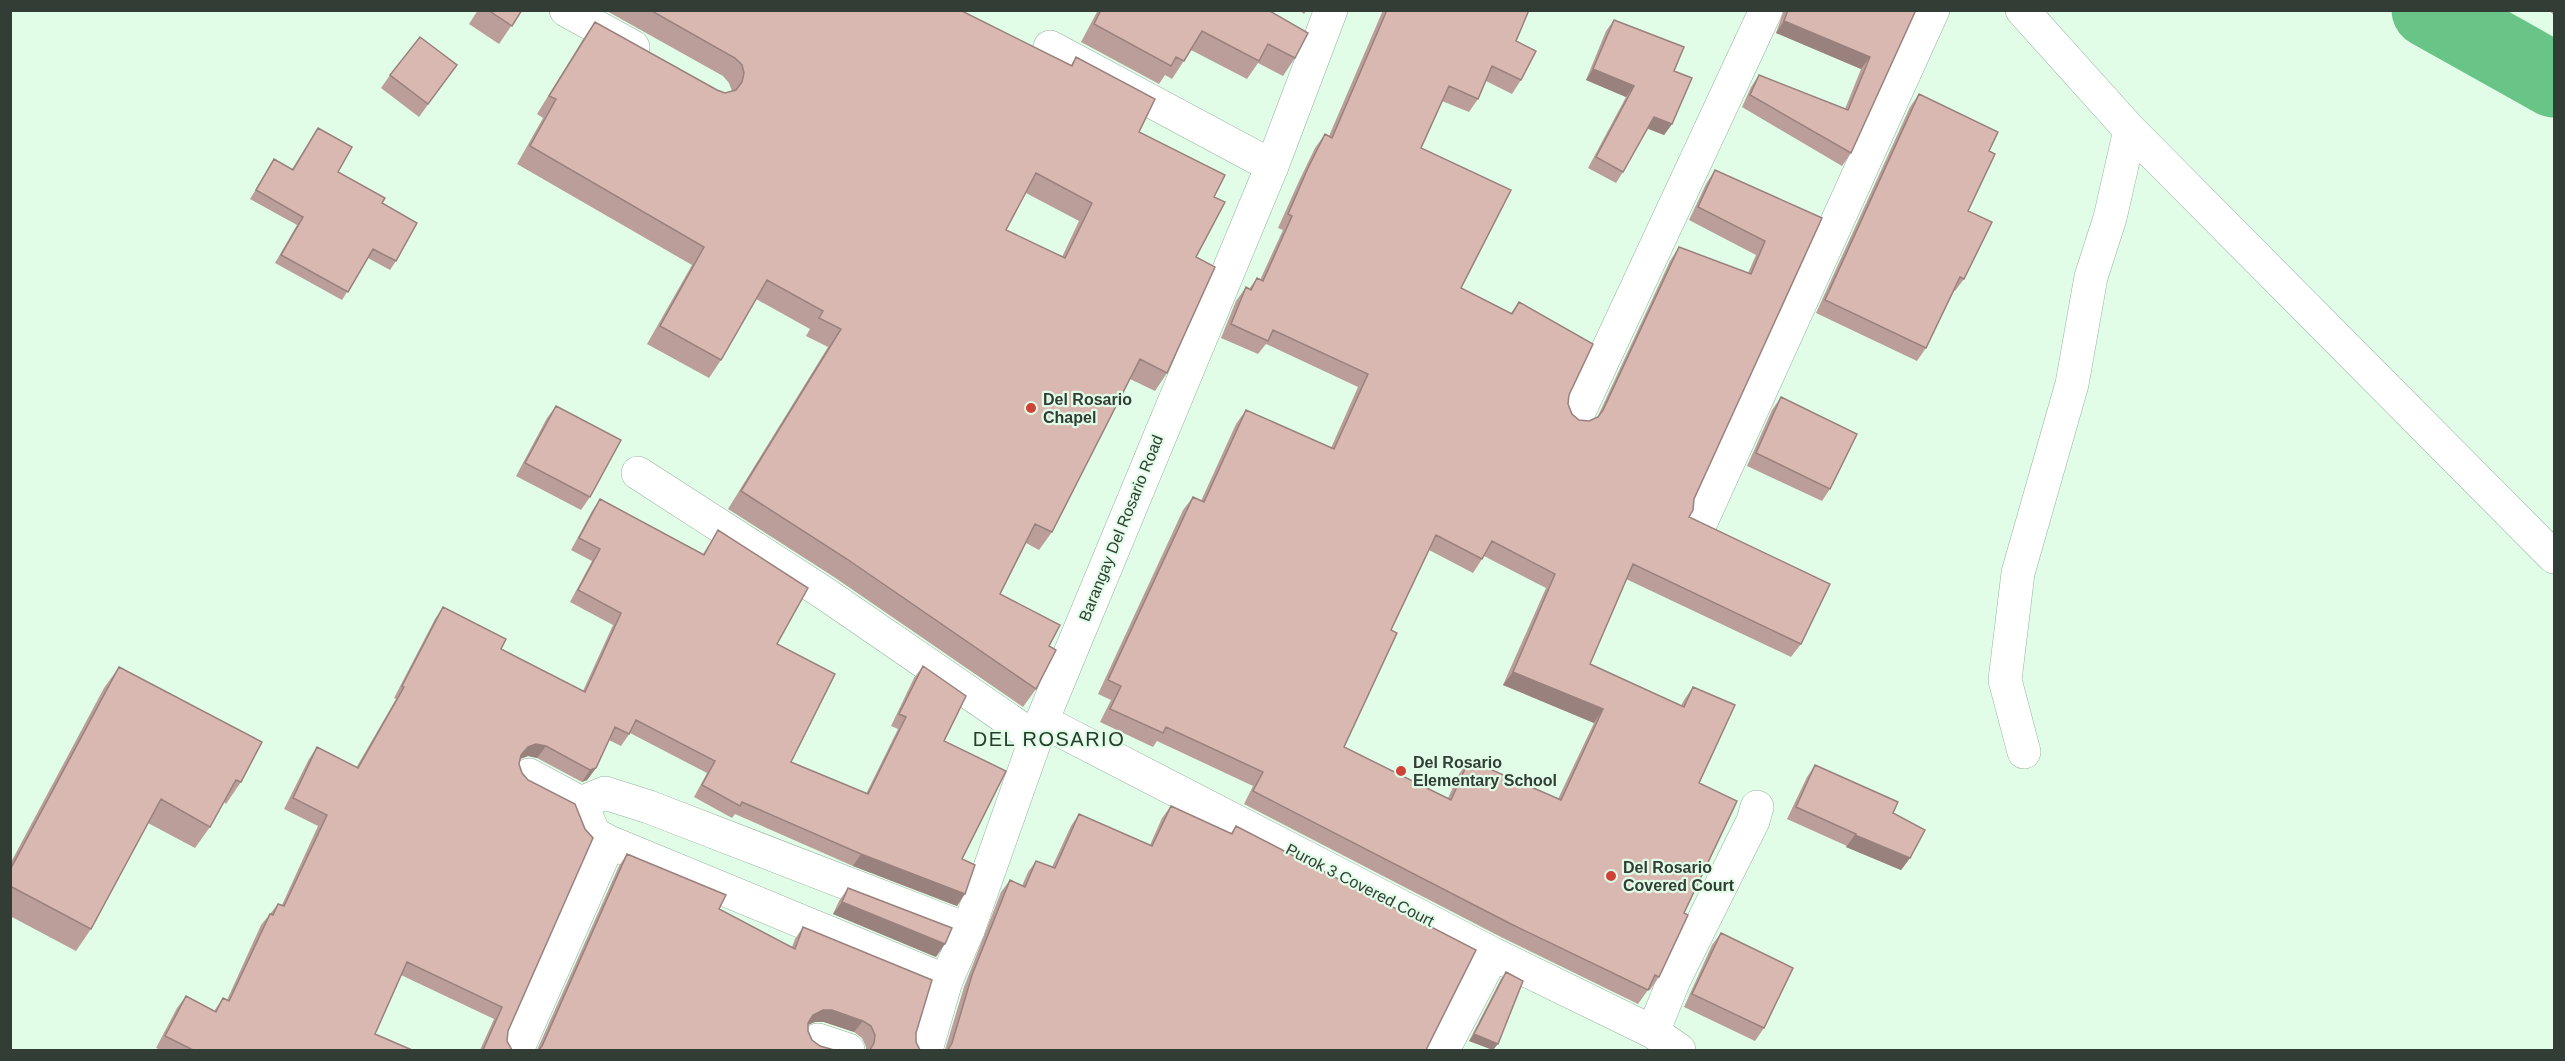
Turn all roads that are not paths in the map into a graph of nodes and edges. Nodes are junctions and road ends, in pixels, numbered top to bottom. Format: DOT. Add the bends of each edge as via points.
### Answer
graph roads {
  1 [pos="566,10"];
  2 [pos="1331,10"];
  3 [pos="1766,10"];
  4 [pos="1933,10"];
  5 [pos="2022,10"];
  6 [pos="1289,27"];
  7 [pos="1318,43"];
  8 [pos="1050,47"];
  9 [pos="654,60"];
  10 [pos="2130,130"];
  11 [pos="1272,166"];
  12 [pos="1577,416"];
  13 [pos="638,473"];
  14 [pos="1702,520"];
  15 [pos="2553,553"];
  16 [pos="1038,729"];
  17 [pos="2024,752"];
  18 [pos="529,775"];
  19 [pos="581,803"];
  20 [pos="1757,807"];
  21 [pos="609,842"];
  22 [pos="968,930"];
  23 [pos="1493,954"];
  24 [pos="946,981"];
  25 [pos="1666,1041"];
  26 [pos="517,1050"];
  27 [pos="926,1050"];
  28 [pos="1443,1050"];
  1 -- 9 [label="street"];
  2 -- 7 [label="street, Barangay Del Rosario Road"];
  3 -- 12 [label="street"];
  4 -- 14 [label="street"];
  5 -- 10 [label="street"];
  6 -- 7 [label="street"];
  7 -- 11 [label="street, Barangay Del Rosario Road"];
  8 -- 11 [label="street"];
  10 -- 15 [label="street"];
  10 -- 17 [label="street" via="2110,218 2091,276 2072,384 2018,573 2005,680"];
  11 -- 16 [label="street, Barangay Del Rosario Road"];
  13 -- 16 [label="street, Purok 3 Covered Court"];
  16 -- 22 [label="street, Barangay Del Rosario Road"];
  16 -- 23 [label="street, Purok 3 Covered Court"];
  18 -- 19 [label="street"];
  19 -- 21 [label="street" via="594,834"];
  19 -- 22 [label="street" via="605,793 618,795"];
  20 -- 25 [label="street" via="1674,980"];
  21 -- 24 [label="street"];
  21 -- 26 [label="street"];
  22 -- 24 [label="street, Barangay Del Rosario Road"];
  23 -- 25 [label="street, Purok 3 Covered Court"];
  23 -- 28 [label="street"];
  24 -- 27 [label="street, Barangay Del Rosario Road"];
}
